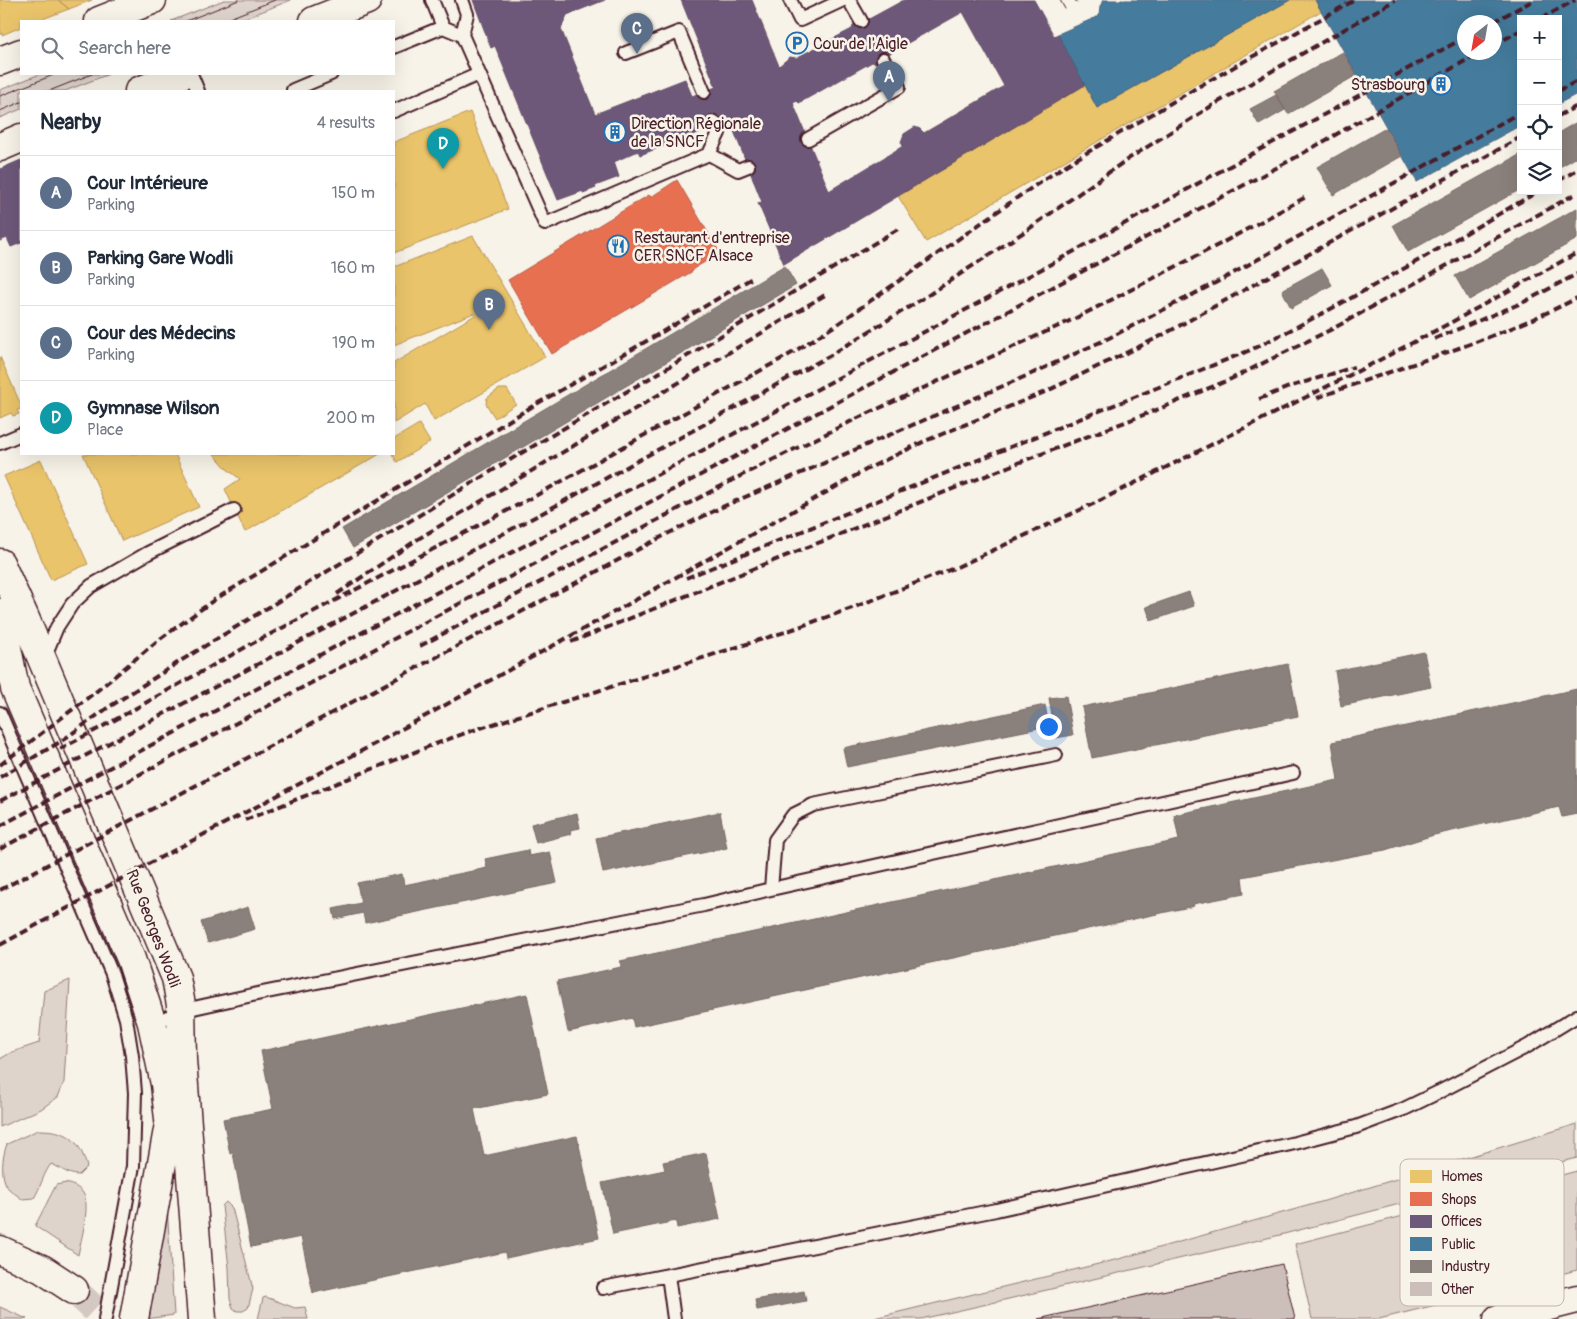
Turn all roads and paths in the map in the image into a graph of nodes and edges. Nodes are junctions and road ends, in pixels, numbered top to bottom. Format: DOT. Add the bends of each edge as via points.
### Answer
graph roads {
  1 [pos="152,0"];
  2 [pos="367,0"];
  3 [pos="432,0"];
  4 [pos="462,0"];
  5 [pos="790,0"];
  6 [pos="842,0"];
  7 [pos="850,0"];
  8 [pos="102,20"];
  9 [pos="317,20"];
  10 [pos="860,21"];
  11 [pos="443,27"];
  12 [pos="462,36"];
  13 [pos="395,47"];
  14 [pos="20,53"];
  15 [pos="626,53"];
  16 [pos="883,59"];
  17 [pos="0,61"];
  18 [pos="478,74"];
  19 [pos="180,75"];
  20 [pos="190,75"];
  21 [pos="329,75"];
  22 [pos="142,90"];
  23 [pos="198,90"];
  24 [pos="293,90"];
  25 [pos="704,92"];
  26 [pos="395,111"];
  27 [pos="714,122"];
  28 [pos="20,138"];
  29 [pos="808,139"];
  30 [pos="0,147"];
  31 [pos="709,154"];
  32 [pos="748,166"];
  33 [pos="20,434"];
  34 [pos="0,443"];
  35 [pos="234,510"];
  36 [pos="0,563"];
  37 [pos="0,613"];
  38 [pos="0,653"];
  39 [pos="42,660"];
  40 [pos="15,688"];
  41 [pos="0,713"];
  42 [pos="1056,755"];
  43 [pos="1293,773"];
  44 [pos="771,889"];
  45 [pos="181,1012"];
  46 [pos="1577,1016"];
  47 [pos="152,1023"];
  48 [pos="169,1124"];
  49 [pos="0,1250"];
  50 [pos="668,1275"];
  51 [pos="603,1288"];
  52 [pos="74,1290"];
  53 [pos="1577,1299"];
  54 [pos="1564,1302"];
  55 [pos="1549,1306"];
  56 [pos="105,1319"];
  57 [pos="134,1319"];
  58 [pos="185,1319"];
  59 [pos="202,1319"];
  60 [pos="674,1319"];
  61 [pos="1498,1319"];
  1 -- 8 [label="main road"];
  2 -- 9 [label="main road"];
  3 -- 11 [label="lane"];
  4 -- 12 [label="lane" via="467,14"];
  5 -- 6 [label="lane" via="800,20"];
  7 -- 10 [label="lane"];
  11 -- 12 [label="lane"];
  11 -- 13 [label="lane"];
  12 -- 18 [label="lane"];
  14 -- 17 [label="main road"];
  15 -- 25 [label="lane" via="679,32"];
  16 -- 29 [label="lane" via="899,88"];
  18 -- 26 [label="lane"];
  18 -- 31 [label="lane" via="544,224"];
  19 -- 22 [label="main road"];
  20 -- 23 [label="lane"];
  21 -- 24 [label="lane"];
  27 -- 31 [label="lane" via="719,133"];
  28 -- 30 [label="main road"];
  31 -- 32 [label="lane" via="738,170"];
  33 -- 34 [label="lane"];
  35 -- 39 [label="lane" via="148,552 91,586 72,604"];
  36 -- 39 [label="main road, Rue Georges Wodli"];
  37 -- 40 [label="main road"];
  38 -- 40 [label="main road"];
  39 -- 45 [label="main road, Rue Georges Wodli" via="176,978"];
  40 -- 47 [label="main road" via="131,960"];
  41 -- 56 [label="lane" via="112,974 126,1019 135,1093 134,1166"];
  42 -- 44 [label="lane" via="813,805 793,815 775,840"];
  43 -- 44 [label="lane"];
  44 -- 45 [label="lane"];
  45 -- 47 [label="lane"];
  45 -- 59 [label="main road, Rue Georges Wodli"];
  46 -- 50 [label="lane" via="1528,1046 1439,1092 1356,1128 996,1210"];
  47 -- 48 [label="main road" via="165,1084"];
  48 -- 57 [label="main road"];
  48 -- 58 [label="main road"];
  49 -- 52 [label="main road" via="42,1269"];
  50 -- 51 [label="lane"];
  50 -- 60 [label="lane"];
  53 -- 54 [label="main road"];
  55 -- 61 [label="main road"];
}
